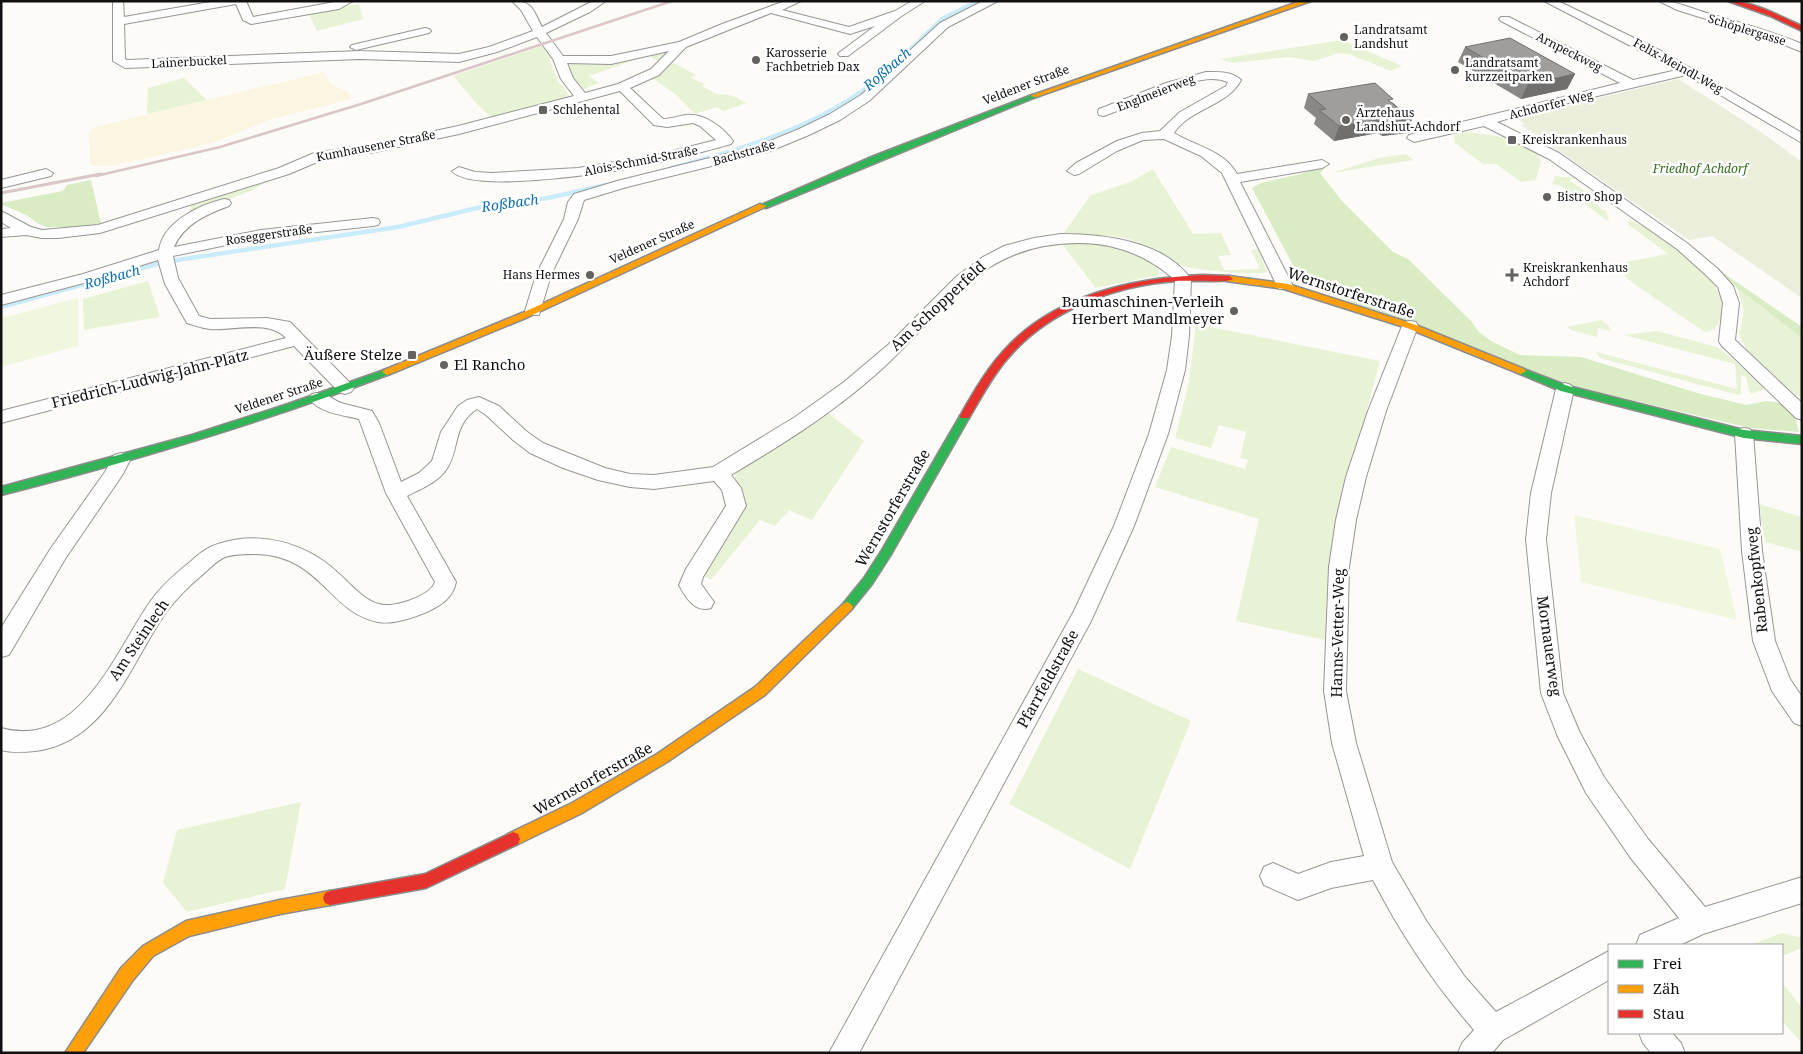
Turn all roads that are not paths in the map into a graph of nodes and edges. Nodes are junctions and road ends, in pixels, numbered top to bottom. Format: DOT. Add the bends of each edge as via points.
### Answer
graph roads {
  1 [pos="118,1"];
  2 [pos="238,1"];
  3 [pos="348,1"];
  4 [pos="601,1"];
  5 [pos="796,1"];
  6 [pos="920,1"];
  7 [pos="993,1"];
  8 [pos="1308,1"];
  9 [pos="1549,1"];
  10 [pos="1664,1"];
  11 [pos="1731,1"];
  12 [pos="523,3"];
  13 [pos="771,10"];
  14 [pos="898,13"];
  15 [pos="1505,19"];
  16 [pos="120,21"];
  17 [pos="1802,29"];
  18 [pos="425,31"];
  19 [pos="850,31"];
  20 [pos="539,32"];
  21 [pos="869,36"];
  22 [pos="682,45"];
  23 [pos="1802,49"];
  24 [pos="844,54"];
  25 [pos="320,55"];
  26 [pos="560,59"];
  27 [pos="1688,71"];
  28 [pos="1633,85"];
  29 [pos="622,87"];
  30 [pos="582,97"];
  31 [pos="1104,112"];
  32 [pos="1487,122"];
  33 [pos="1167,135"];
  34 [pos="1414,138"];
  35 [pos="1802,139"];
  36 [pos="1322,164"];
  37 [pos="284,171"];
  38 [pos="458,171"];
  39 [pos="1074,171"];
  40 [pos="46,173"];
  41 [pos="1234,179"];
  42 [pos="1,184"];
  43 [pos="1,216"];
  44 [pos="373,222"];
  45 [pos="26,230"];
  46 [pos="1,233"];
  47 [pos="167,260"];
  48 [pos="1183,279"];
  49 [pos="1285,286"];
  50 [pos="1,300"];
  51 [pos="533,311"];
  52 [pos="1410,326"];
  53 [pos="296,340"];
  54 [pos="345,388"];
  55 [pos="1565,388"];
  56 [pos="318,398"];
  57 [pos="1802,414"];
  58 [pos="2,420"];
  59 [pos="1744,434"];
  60 [pos="1802,440"];
  61 [pos="121,460"];
  62 [pos="718,473"];
  63 [pos="1,491"];
  64 [pos="396,493"];
  65 [pos="703,602"];
  66 [pos="1,648"];
  67 [pos="1802,716"];
  68 [pos="1,738"];
  69 [pos="1380,866"];
  70 [pos="1273,876"];
  71 [pos="1798,897"];
  72 [pos="1700,922"];
  73 [pos="1652,944"];
  74 [pos="1605,973"];
  75 [pos="1492,1030"];
  76 [pos="1655,1034"];
  77 [pos="73,1053"];
  78 [pos="843,1053"];
  79 [pos="1472,1053"];
  80 [pos="1671,1053"];
  1 -- 16 [label="street"];
  2 -- 3 [label="street" via="251,21 339,6"];
  2 -- 16 [label="street"];
  4 -- 20 [label="street, Lainerbuckel"];
  5 -- 13 [label="street, Kumhausener Straße"];
  6 -- 14 [label="street"];
  7 -- 51 [label="street, Bachstraße" via="951,20 864,98 804,132 763,149 578,197 538,287"];
  8 -- 51 [label="street, Veldener Straße" via="1090,76 926,138 835,175"];
  9 -- 27 [label="street, Felix-Meindl-Weg"];
  10 -- 23 [label="street, Schöplergasse"];
  11 -- 17 [label="street"];
  12 -- 20 [label="street"];
  13 -- 19 [label="street"];
  13 -- 22 [label="street, Kumhausener Straße"];
  14 -- 19 [label="street"];
  14 -- 21 [label="street"];
  15 -- 28 [label="street, Arnpeckweg"];
  16 -- 25 [label="street, Lainerbuckel" via="120,62 125,64 121,74 178,62"];
  18 -- 25 [label="street, Lainerbuckel"];
  19 -- 21 [label="street"];
  20 -- 25 [label="street, Lainerbuckel" via="475,56 459,58"];
  20 -- 26 [label="street"];
  21 -- 24 [label="street"];
  22 -- 26 [label="street, Kumhausener Straße" via="630,58"];
  22 -- 29 [label="street, Kumhausener Straße" via="655,72"];
  26 -- 30 [label="street" via="567,79"];
  27 -- 28 [label="street, Achdorfer Weg"];
  27 -- 35 [label="street, Felix-Meindl-Weg"];
  28 -- 32 [label="street, Achdorfer Weg" via="1522,110"];
  29 -- 30 [label="street, Kumhausener Straße"];
  29 -- 38 [label="street, Alois-Schmid-Straße" via="659,122 667,124 695,118 704,121 726,141 686,154 581,173 508,177"];
  30 -- 37 [label="street, Kumhausener Straße" via="459,130 319,156"];
  31 -- 33 [label="street, Englmeierweg" via="1156,90 1204,75 1223,74 1235,80 1231,88 1185,115 1167,131"];
  32 -- 34 [label="street, Achdorfer Weg"];
  32 -- 57 [label="street" via="1554,156 1682,246 1712,272 1725,286 1731,303 1726,341"];
  33 -- 39 [label="street" via="1129,139"];
  33 -- 41 [label="street" via="1214,157"];
  36 -- 41 [label="street"];
  37 -- 45 [label="street, Kumhausener Straße" via="100,229 58,234"];
  37 -- 47 [label="street" via="265,188 210,208 188,220 170,236 166,246"];
  40 -- 42 [label="street"];
  41 -- 49 [label="street"];
  43 -- 45 [label="street"];
  44 -- 47 [label="street, Roseggerstraße" via="261,234"];
  45 -- 46 [label="street, Kumhausener Straße"];
  47 -- 50 [label="street, Roseggerstraße"];
  47 -- 53 [label="street" via="194,319 209,324 267,323 284,326"];
  48 -- 49 [label="street, Wernstorferstraße" via="1219,278"];
  48 -- 62 [label="street, Am Schopperfeld" via="1150,253 1114,242 1081,239 1041,241 1005,251 974,269 893,349 816,412"];
  48 -- 77 [label="street, Wernstorferstraße" via="1101,294 1048,320 1021,339 992,372 919,494 894,543 860,592 760,691 662,758 577,808 426,881 280,907 186,929 148,951 127,974"];
  48 -- 78 [label="street, Pfarrfeldstraße" via="1176,369 1150,463 1116,546 1082,615"];
  49 -- 52 [label="street, Wernstorferstraße"];
  51 -- 54 [label="street, Veldener Straße"];
  52 -- 55 [label="street, Wernstorferstraße"];
  52 -- 69 [label="street, Hanns-Vetter-Weg" via="1356,477 1339,566 1337,706 1344,743"];
  53 -- 54 [label="street"];
  53 -- 58 [label="street, Friedrich-Ludwig-Jahn-Platz"];
  54 -- 56 [label="street, Veldener Straße"];
  55 -- 59 [label="street, Wernstorferstraße"];
  55 -- 72 [label="street, Mornauerweg" via="1541,493 1536,539 1552,693 1595,785 1639,848"];
  56 -- 61 [label="street, Veldener Straße"];
  56 -- 64 [label="street" via="335,407 366,415"];
  59 -- 60 [label="street, Wernstorferstraße"];
  59 -- 67 [label="street, Rabenkopfweg" via="1752,552 1764,641 1780,684"];
  61 -- 63 [label="street, Veldener Straße"];
  61 -- 66 [label="street" via="112,478 31,594"];
  62 -- 64 [label="street, Am Schopperfeld" via="655,482 603,475 542,451 525,441 493,410 478,402 460,416 447,440 439,467"];
  62 -- 65 [label="street" via="731,488 736,506 690,585"];
  64 -- 68 [label="street, Am Steinlech" via="446,582 444,592 436,598 382,615 353,598 311,562 280,549 246,546 224,550 210,556 186,576 156,608 99,701 75,725 55,738 35,742"];
  69 -- 70 [label="street" via="1331,875 1298,886"];
  69 -- 75 [label="street, Hanns-Vetter-Weg" via="1416,932 1454,987"];
  71 -- 72 [label="street"];
  72 -- 73 [label="street"];
  74 -- 75 [label="street"];
  75 -- 79 [label="street"];
  76 -- 80 [label="street"];
}
